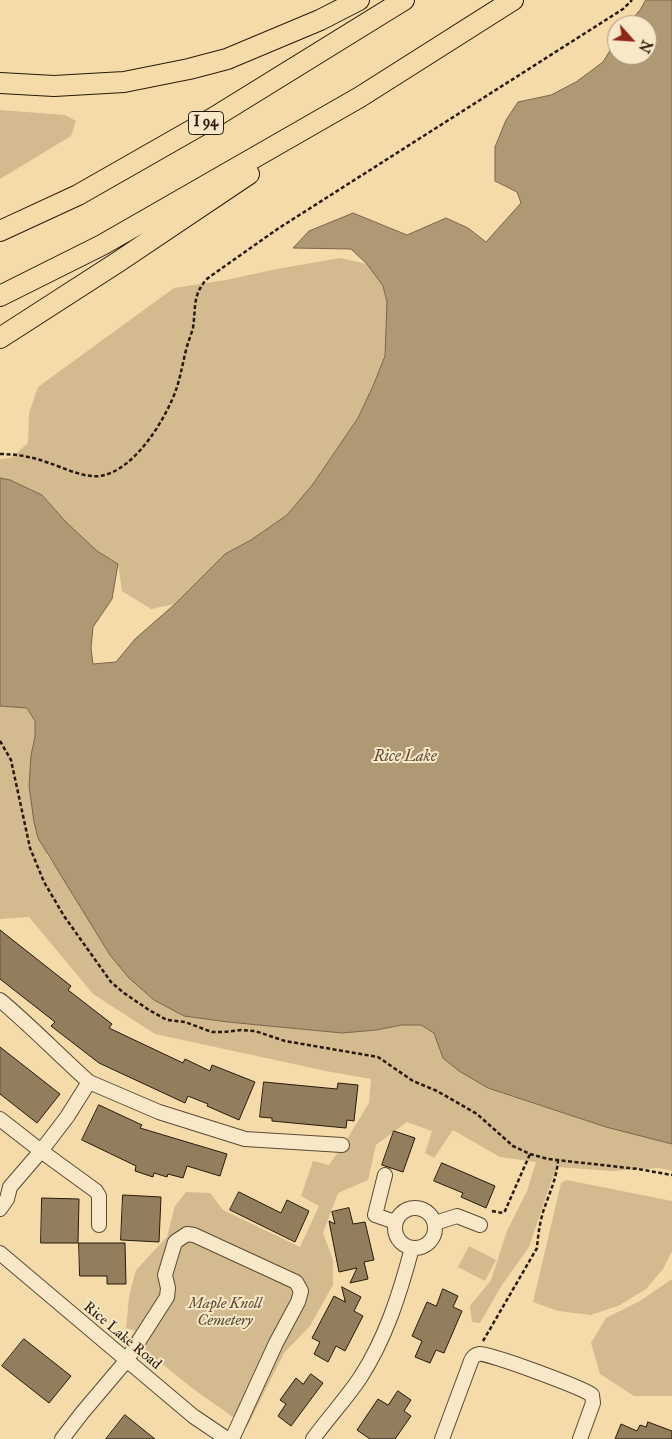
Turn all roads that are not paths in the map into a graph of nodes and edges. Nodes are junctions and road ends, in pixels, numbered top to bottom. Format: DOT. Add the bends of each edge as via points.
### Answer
graph roads {
  1 [pos="360,0"];
  2 [pos="404,0"];
  3 [pos="513,0"];
  4 [pos="0,83"];
  5 [pos="360,97"];
  6 [pos="0,231"];
  7 [pos="0,296"];
  8 [pos="0,338"];
  9 [pos="0,1000"];
  10 [pos="89,1082"];
  11 [pos="0,1119"];
  12 [pos="342,1145"];
  13 [pos="41,1151"];
  14 [pos="385,1175"];
  15 [pos="5,1189"];
  16 [pos="0,1209"];
  17 [pos="396,1222"];
  18 [pos="435,1223"];
  19 [pos="99,1225"];
  20 [pos="480,1225"];
  21 [pos="412,1248"];
  22 [pos="0,1253"];
  23 [pos="126,1361"];
  24 [pos="585,1436"];
  25 [pos="64,1439"];
  26 [pos="227,1439"];
  27 [pos="232,1439"];
  28 [pos="313,1439"];
  29 [pos="442,1439"];
  1 -- 4 [label="highway" via="227,59 189,69 124,82 54,86"];
  2 -- 6 [label="highway, I 94" via="213,118 78,195"];
  3 -- 5 [label="highway"];
  5 -- 7 [label="highway" via="102,245"];
  5 -- 8 [label="highway" via="208,202"];
  9 -- 10 [label="street" via="32,1026 42,1040"];
  10 -- 12 [label="street" via="159,1112 245,1139"];
  10 -- 13 [label="street"];
  11 -- 13 [label="street"];
  13 -- 15 [label="street"];
  13 -- 19 [label="street" via="96,1191 99,1196"];
  14 -- 17 [label="street" via="375,1215"];
  15 -- 16 [label="street" via="7,1199"];
  17 -- 18 [label="street" via="405,1210 418,1207 430,1214"];
  17 -- 21 [label="street" via="397,1238"];
  18 -- 20 [label="street" via="457,1216"];
  18 -- 21 [label="street" via="435,1234 431,1240 426,1245"];
  21 -- 28 [label="street" via="392,1313 371,1359"];
  22 -- 23 [label="street, Rice Lake Road"];
  23 -- 25 [label="street"];
  23 -- 26 [label="street, Rice Lake Road" via="193,1416"];
  23 -- 27 [label="street" via="167,1298 165,1275 175,1242 187,1234 296,1282 301,1291 298,1302"];
  24 -- 29 [label="street" via="592,1395 479,1354 472,1358"];
}
